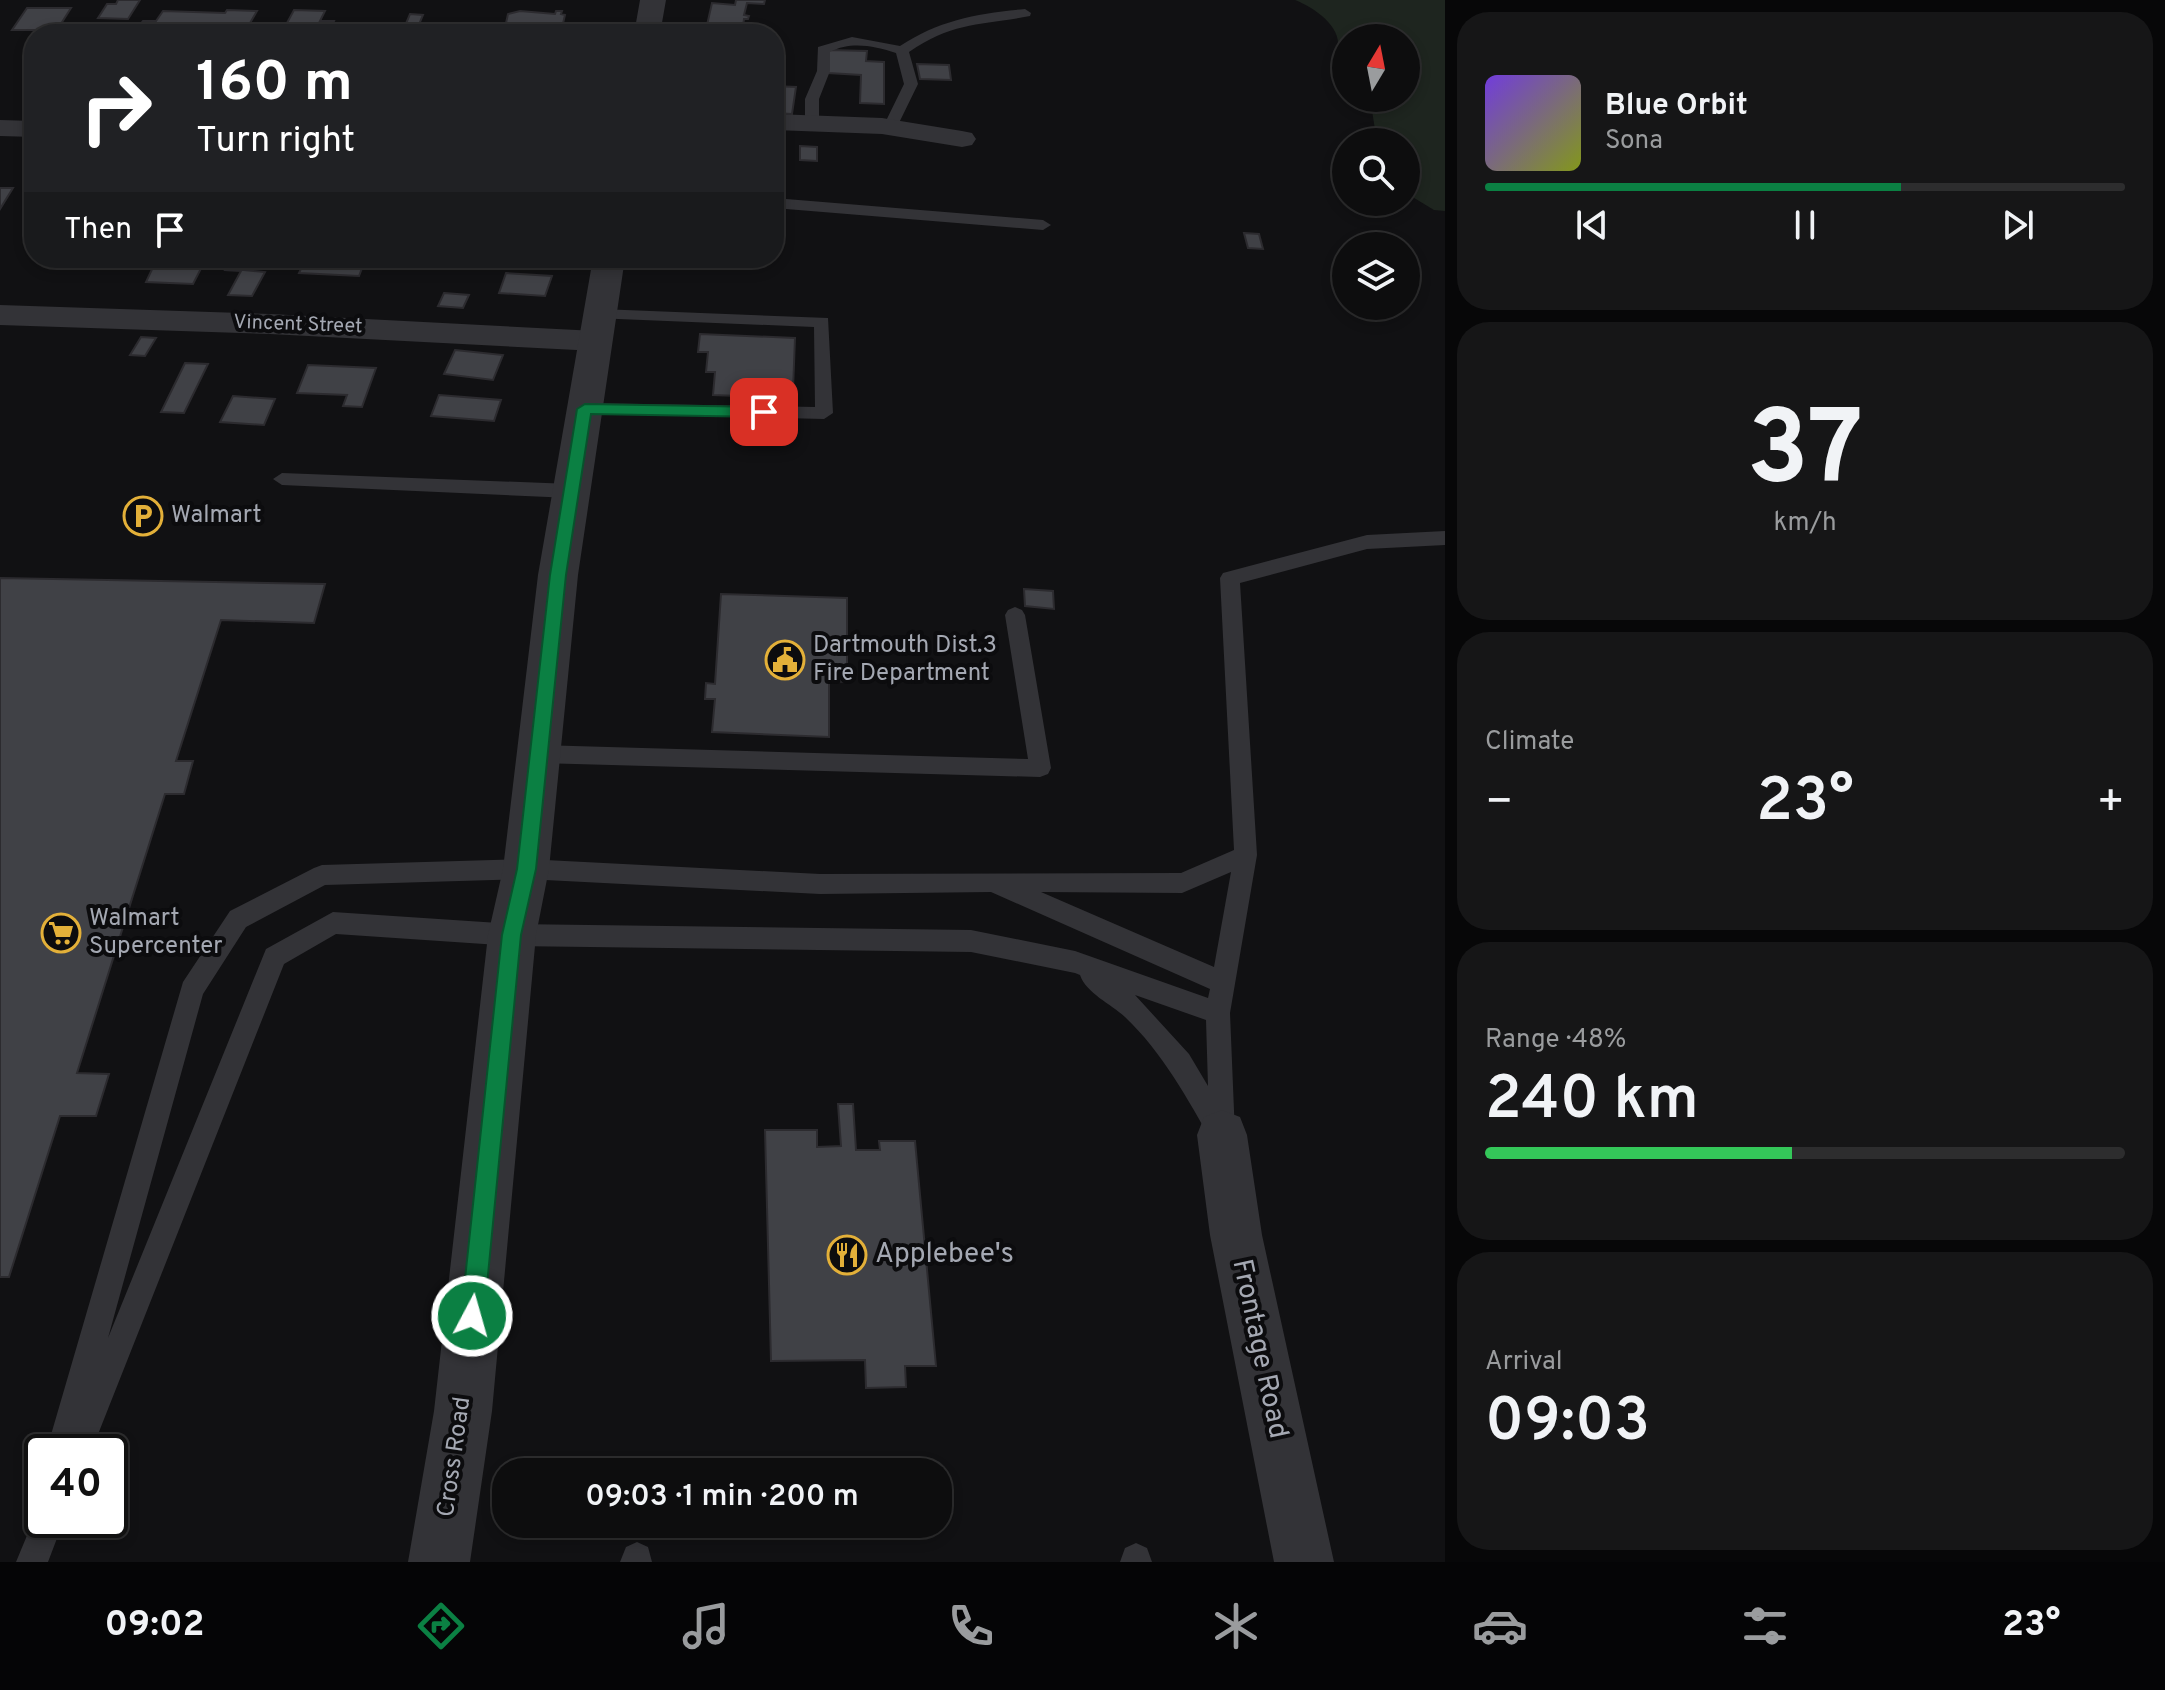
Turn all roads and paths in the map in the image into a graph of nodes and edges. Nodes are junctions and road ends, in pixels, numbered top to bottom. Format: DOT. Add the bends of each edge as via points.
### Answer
graph roads {
  1 [pos="653,0"];
  2 [pos="1025,13"];
  3 [pos="649,24"];
  4 [pos="902,51"];
  5 [pos="784,123"];
  6 [pos="812,124"];
  7 [pos="890,127"];
  8 [pos="0,128"];
  9 [pos="24,129"];
  10 [pos="962,139"];
  11 [pos="784,204"];
  12 [pos="1043,225"];
  13 [pos="607,268"];
  14 [pos="0,315"];
  15 [pos="598,328"];
  16 [pos="585,409"];
  17 [pos="282,479"];
  18 [pos="571,491"];
  19 [pos="1445,538"];
  20 [pos="1015,615"];
  21 [pos="539,754"];
  22 [pos="1246,855"];
  23 [pos="526,869"];
  24 [pos="992,882"];
  25 [pos="512,935"];
  26 [pos="1075,962"];
  27 [pos="1223,983"];
  28 [pos="1218,1013"];
  29 [pos="1222,1135"];
  30 [pos="66,1434"];
  31 [pos="83,1434"];
  32 [pos="37,1538"];
  33 [pos="41,1538"];
  34 [pos="31,1562"];
  35 [pos="439,1562"];
  36 [pos="1304,1562"];
  1 -- 3 [label="street"];
  2 -- 4 [label="lane" via="954,22"];
  4 -- 6 [label="lane" via="858,41 836,41 823,50 823,81 814,94"];
  4 -- 7 [label="lane" via="911,84"];
  5 -- 6 [label="street"];
  6 -- 7 [label="street"];
  7 -- 10 [label="street"];
  8 -- 9 [label="street"];
  11 -- 12 [label="lane"];
  13 -- 15 [label="street, Cross Road"];
  14 -- 15 [label="street, Vincent Street"];
  15 -- 16 [label="street, Cross Road"];
  15 -- 16 [label="lane" via="822,322 824,413"];
  16 -- 18 [label="street, Cross Road"];
  17 -- 18 [label="lane"];
  18 -- 21 [label="street, Cross Road"];
  19 -- 22 [label="lane" via="1367,542 1230,578"];
  20 -- 21 [label="lane" via="1040,768"];
  21 -- 23 [label="street, Cross Road"];
  22 -- 24 [label="lane" via="1182,883"];
  22 -- 27 [label="lane"];
  23 -- 24 [label="lane" via="820,884"];
  23 -- 25 [label="street, Cross Road"];
  23 -- 30 [label="lane" via="322,875 238,919 192,990"];
  24 -- 27 [label="lane"];
  25 -- 26 [label="lane" via="971,941"];
  25 -- 31 [label="lane" via="333,923 275,957"];
  25 -- 35 [label="street, Cross Road" via="463,1411"];
  26 -- 28 [label="lane"];
  26 -- 29 [label="lane" via="1143,1019 1180,1063"];
  27 -- 28 [label="lane"];
  28 -- 29 [label="lane"];
  29 -- 36 [label="street, Frontage Road" via="1236,1235"];
  32 -- 34 [label="lane"];
  33 -- 34 [label="lane"];
}
